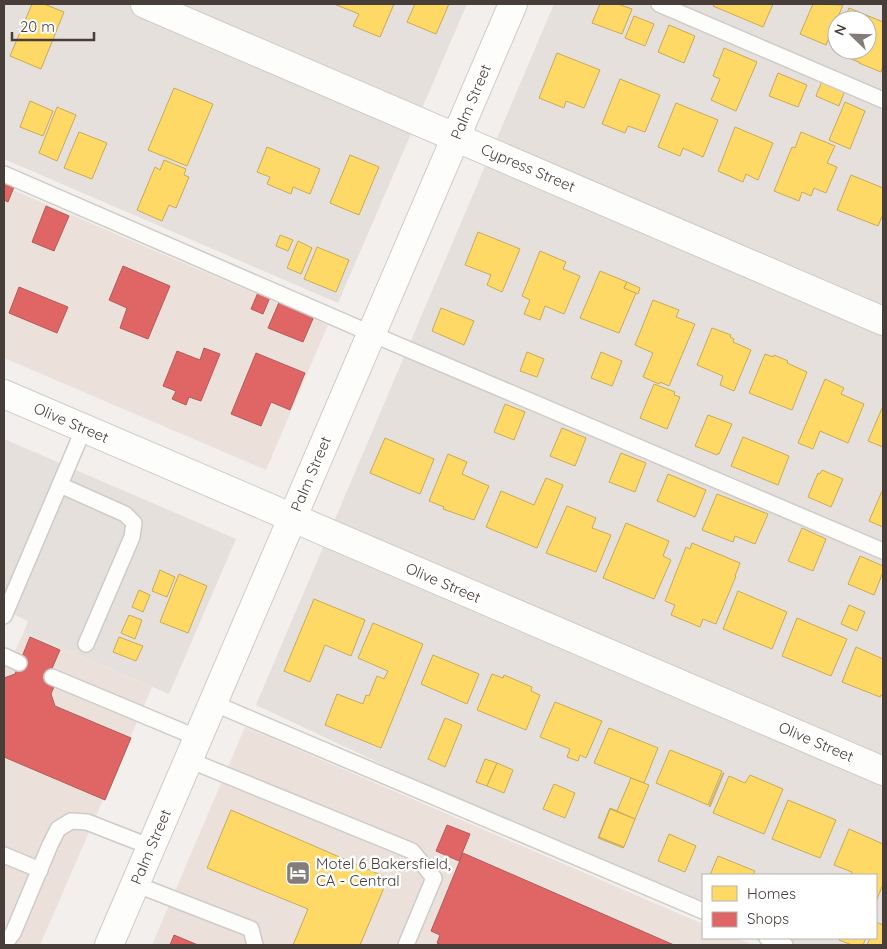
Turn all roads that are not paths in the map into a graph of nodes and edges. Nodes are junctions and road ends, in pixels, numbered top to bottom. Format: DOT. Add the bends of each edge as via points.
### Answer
graph roads {
  1 [pos="145,4"];
  2 [pos="513,4"];
  3 [pos="659,4"];
  4 [pos="883,100"];
  5 [pos="456,138"];
  6 [pos="4,174"];
  7 [pos="883,321"];
  8 [pos="372,334"];
  9 [pos="4,394"];
  10 [pos="84,428"];
  11 [pos="60,485"];
  12 [pos="292,518"];
  13 [pos="883,551"];
  14 [pos="4,616"];
  15 [pos="86,644"];
  16 [pos="4,656"];
  17 [pos="19,662"];
  18 [pos="52,677"];
  19 [pos="213,702"];
  20 [pos="193,749"];
  21 [pos="883,771"];
  22 [pos="151,847"];
  23 [pos="4,855"];
  24 [pos="40,870"];
  25 [pos="136,884"];
  26 [pos="702,911"];
  27 [pos="770,939"];
  28 [pos="4,945"];
  29 [pos="109,945"];
  30 [pos="255,945"];
  31 [pos="406,945"];
  32 [pos="785,945"];
  1 -- 5 [label="street, Cypress Street"];
  2 -- 5 [label="street, Palm Street"];
  3 -- 4 [label="lane"];
  5 -- 7 [label="street, Cypress Street"];
  5 -- 8 [label="street, Palm Street"];
  6 -- 8 [label="lane"];
  8 -- 12 [label="street, Palm Street"];
  8 -- 13 [label="lane"];
  9 -- 10 [label="street, Olive Street"];
  10 -- 11 [label="lane"];
  10 -- 12 [label="street, Olive Street"];
  11 -- 14 [label="lane"];
  11 -- 15 [label="lane" via="125,514 134,523 132,537"];
  12 -- 19 [label="street, Palm Street"];
  12 -- 21 [label="street, Olive Street"];
  16 -- 17 [label="lane"];
  18 -- 20 [label="lane"];
  19 -- 20 [label="street, Palm Street"];
  19 -- 26 [label="lane"];
  20 -- 22 [label="street, Palm Street"];
  20 -- 31 [label="lane" via="412,851 434,878"];
  22 -- 24 [label="lane" via="87,822 71,821 58,829"];
  22 -- 25 [label="street, Palm Street"];
  23 -- 24 [label="lane"];
  24 -- 28 [label="lane" via="13,933"];
  25 -- 29 [label="street, Palm Street"];
  25 -- 30 [label="lane" via="251,929"];
  27 -- 32 [label="lane"];
}
